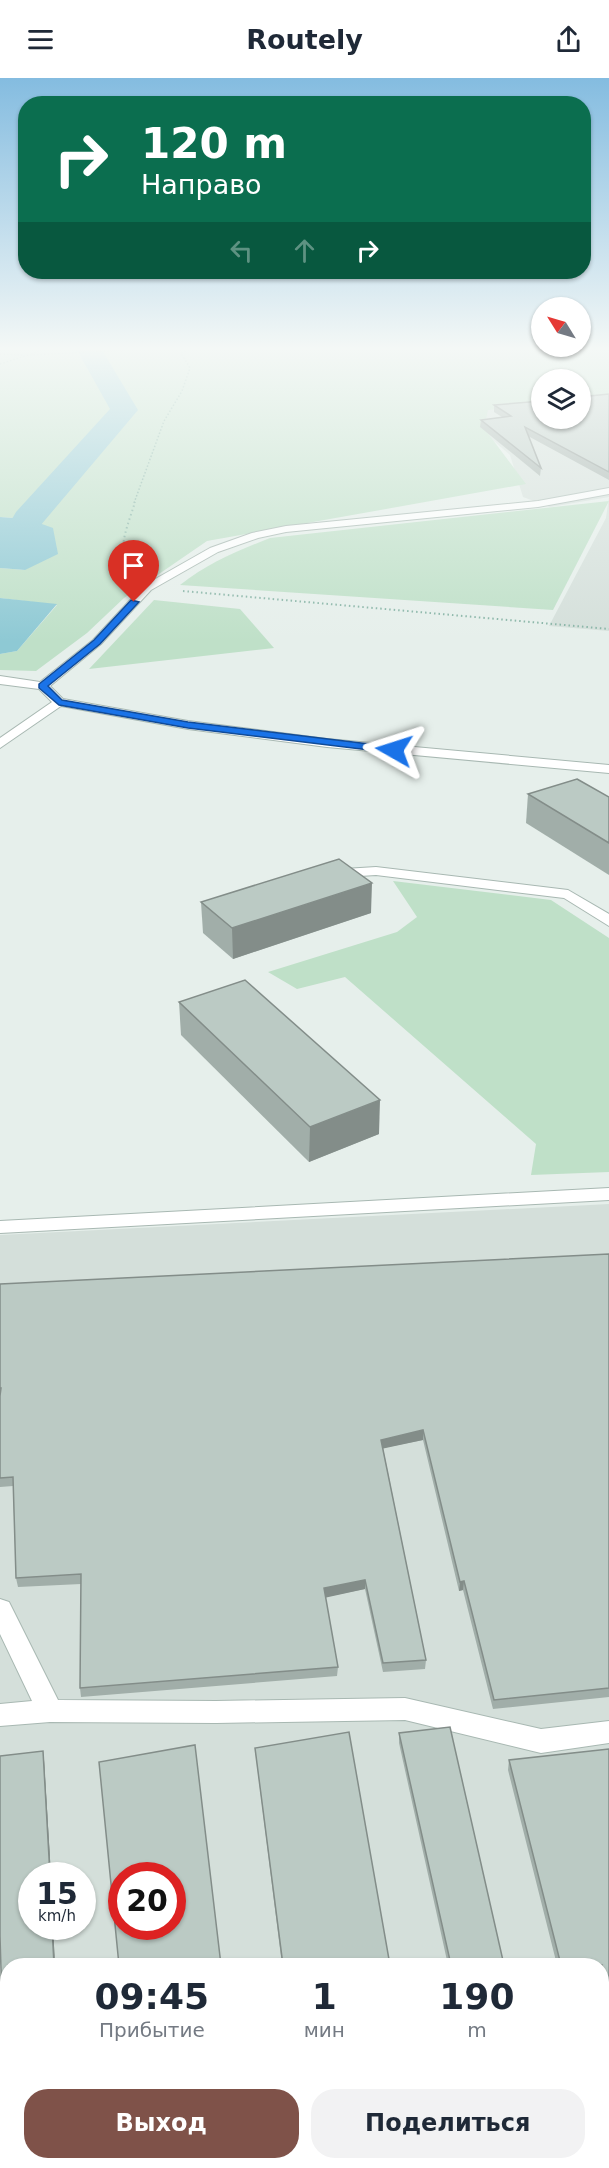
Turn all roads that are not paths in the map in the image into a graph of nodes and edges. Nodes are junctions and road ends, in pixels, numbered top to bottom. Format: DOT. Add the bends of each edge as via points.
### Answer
graph roads {
  1 [pos="609,491"];
  2 [pos="0,680"];
  3 [pos="43,686"];
  4 [pos="59,702"];
  5 [pos="0,744"];
  6 [pos="609,769"];
  7 [pos="344,873"];
  8 [pos="609,921"];
  9 [pos="609,1194"];
  10 [pos="0,1227"];
  11 [pos="0,1609"];
  12 [pos="50,1711"];
  13 [pos="0,1714"];
  14 [pos="609,1732"];
  1 -- 3 [label="lane" via="538,504 286,529 214,550 147,588 97,642"];
  2 -- 3 [label="lane"];
  3 -- 4 [label="lane"];
  4 -- 5 [label="lane"];
  4 -- 6 [label="lane" via="188,725 327,743"];
  7 -- 8 [label="lane" via="376,871 568,894"];
  9 -- 10 [label="lane"];
  11 -- 12 [label="lane"];
  12 -- 13 [label="lane"];
  12 -- 14 [label="lane" via="405,1709 541,1741"];
}
